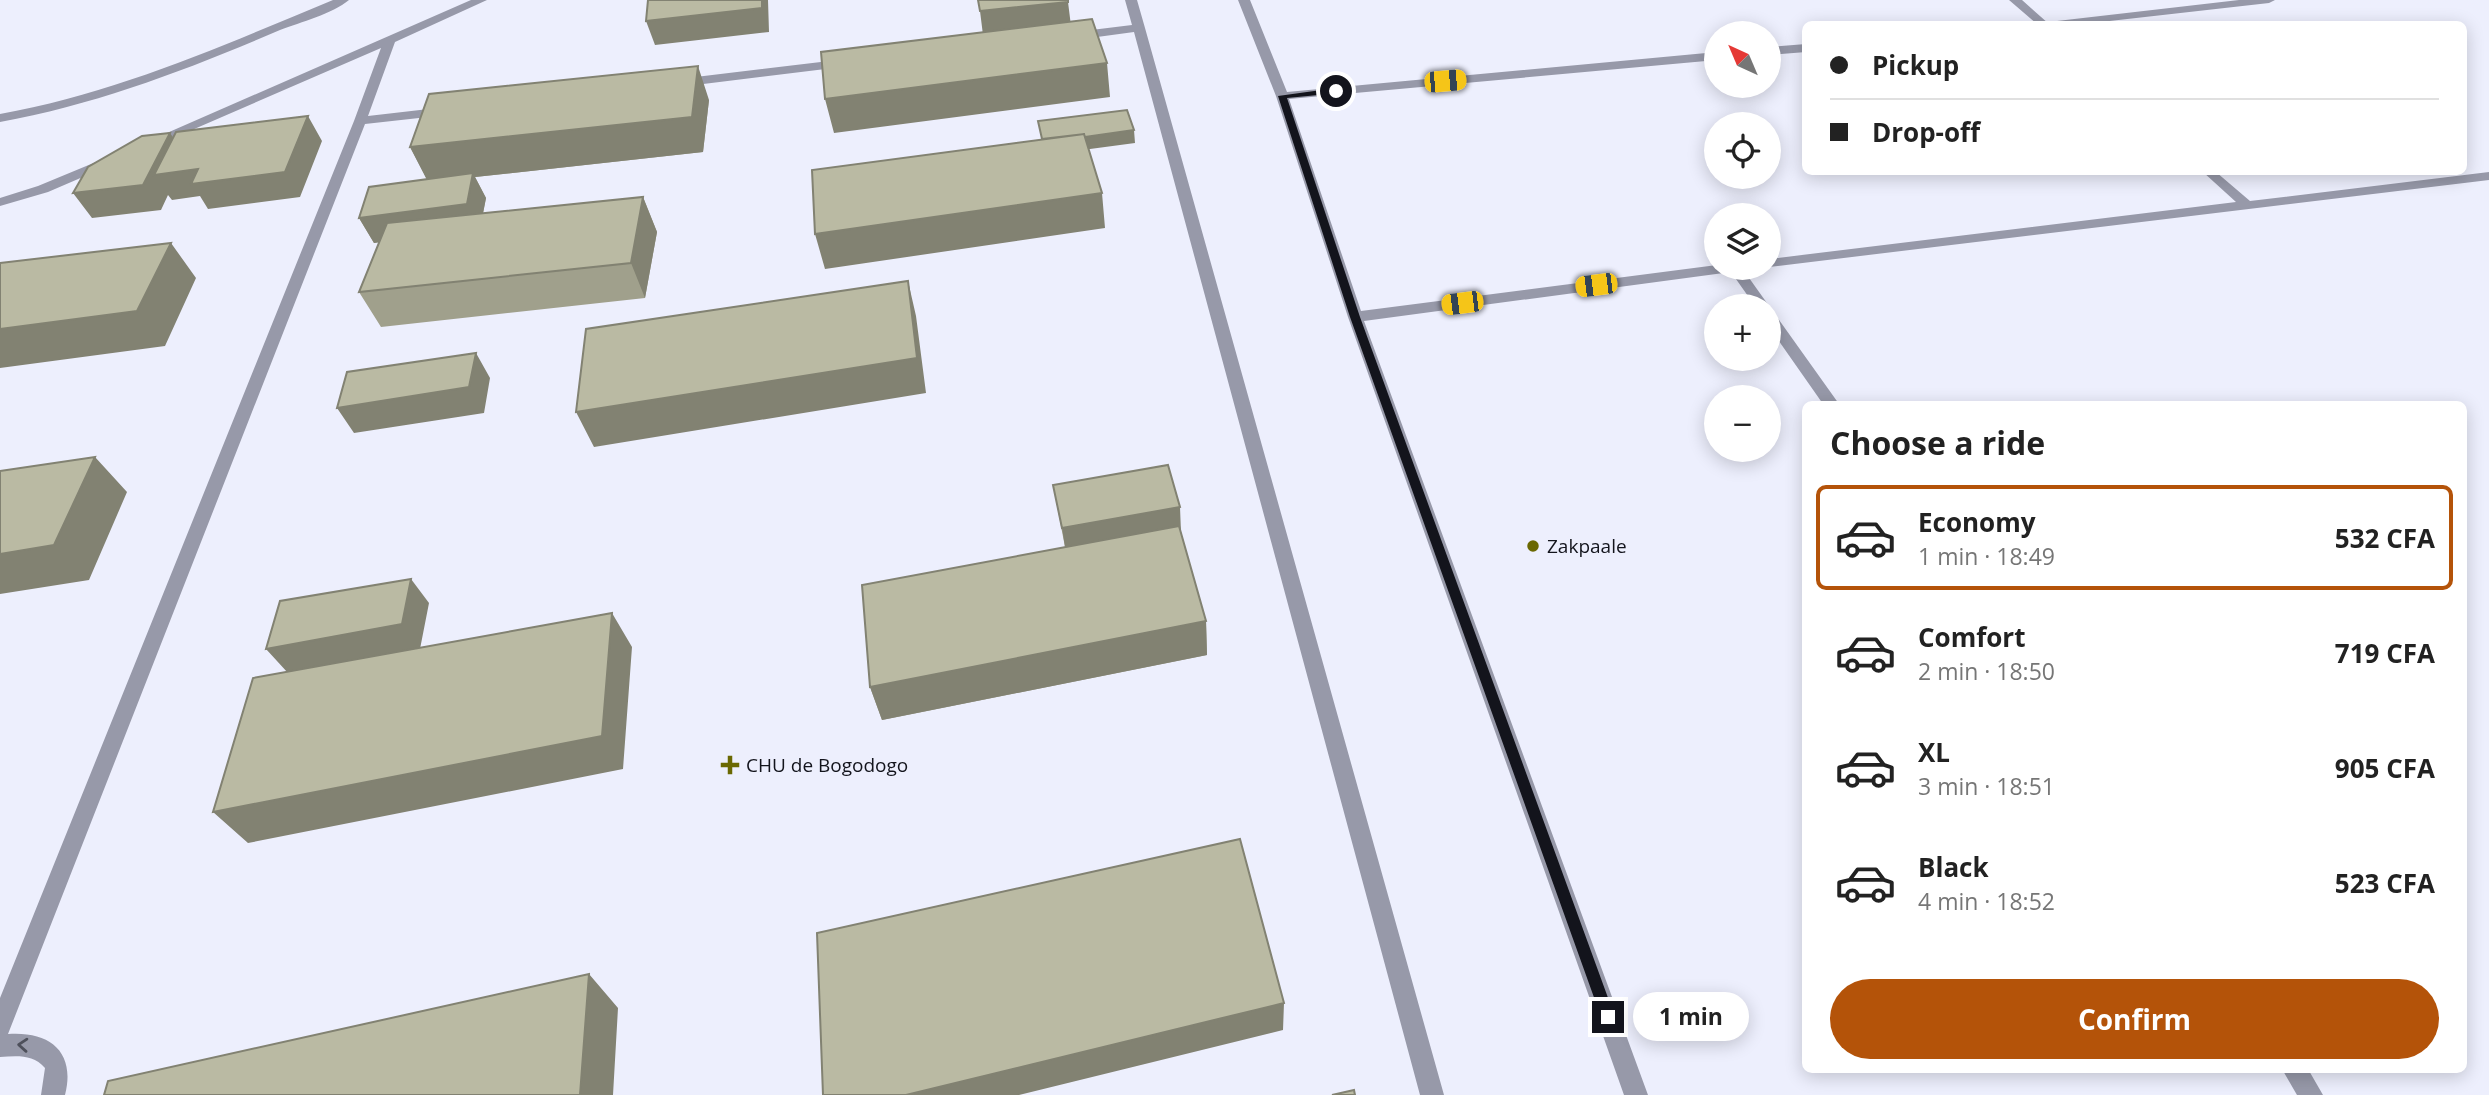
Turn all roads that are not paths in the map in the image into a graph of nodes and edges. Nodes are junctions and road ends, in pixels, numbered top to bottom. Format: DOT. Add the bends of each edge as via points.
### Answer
graph roads {
  1 [pos="343,0"];
  2 [pos="481,0"];
  3 [pos="1130,0"];
  4 [pos="1244,0"];
  5 [pos="2015,0"];
  6 [pos="2269,0"];
  7 [pos="2040,21"];
  8 [pos="2084,21"];
  9 [pos="1139,28"];
  10 [pos="1057,38"];
  11 [pos="389,41"];
  12 [pos="1802,48"];
  13 [pos="1782,50"];
  14 [pos="1704,57"];
  15 [pos="866,61"];
  16 [pos="661,85"];
  17 [pos="1282,96"];
  18 [pos="456,109"];
  19 [pos="0,118"];
  20 [pos="360,121"];
  21 [pos="2213,175"];
  22 [pos="2489,176"];
  23 [pos="0,202"];
  24 [pos="2246,204"];
  25 [pos="1781,262"];
  26 [pos="1704,272"];
  27 [pos="1742,280"];
  28 [pos="1753,294"];
  29 [pos="1355,317"];
  30 [pos="1781,333"];
  31 [pos="1829,401"];
  32 [pos="0,1026"];
  33 [pos="0,1045"];
  34 [pos="2297,1073"];
  35 [pos="53,1095"];
  36 [pos="1432,1095"];
  37 [pos="1636,1095"];
  38 [pos="2311,1095"];
  1 -- 19 [label="street" via="173,69 54,110"];
  2 -- 11 [label="street"];
  3 -- 9 [label="street"];
  4 -- 17 [label="street"];
  5 -- 7 [label="street"];
  6 -- 8 [label="street"];
  9 -- 10 [label="street"];
  9 -- 36 [label="street"];
  11 -- 20 [label="street"];
  11 -- 23 [label="street" via="43,189"];
  12 -- 13 [label="street"];
  14 -- 17 [label="street"];
  15 -- 16 [label="street"];
  17 -- 29 [label="street"];
  18 -- 20 [label="street"];
  20 -- 32 [label="street"];
  21 -- 24 [label="street"];
  22 -- 24 [label="street"];
  24 -- 25 [label="street"];
  26 -- 29 [label="street"];
  27 -- 28 [label="street"];
  29 -- 37 [label="street"];
  30 -- 31 [label="street"];
  35 -- 33 [label="street, one-way" via="58,1083 55,1062 42,1047"];
  34 -- 38 [label="street"];
}
